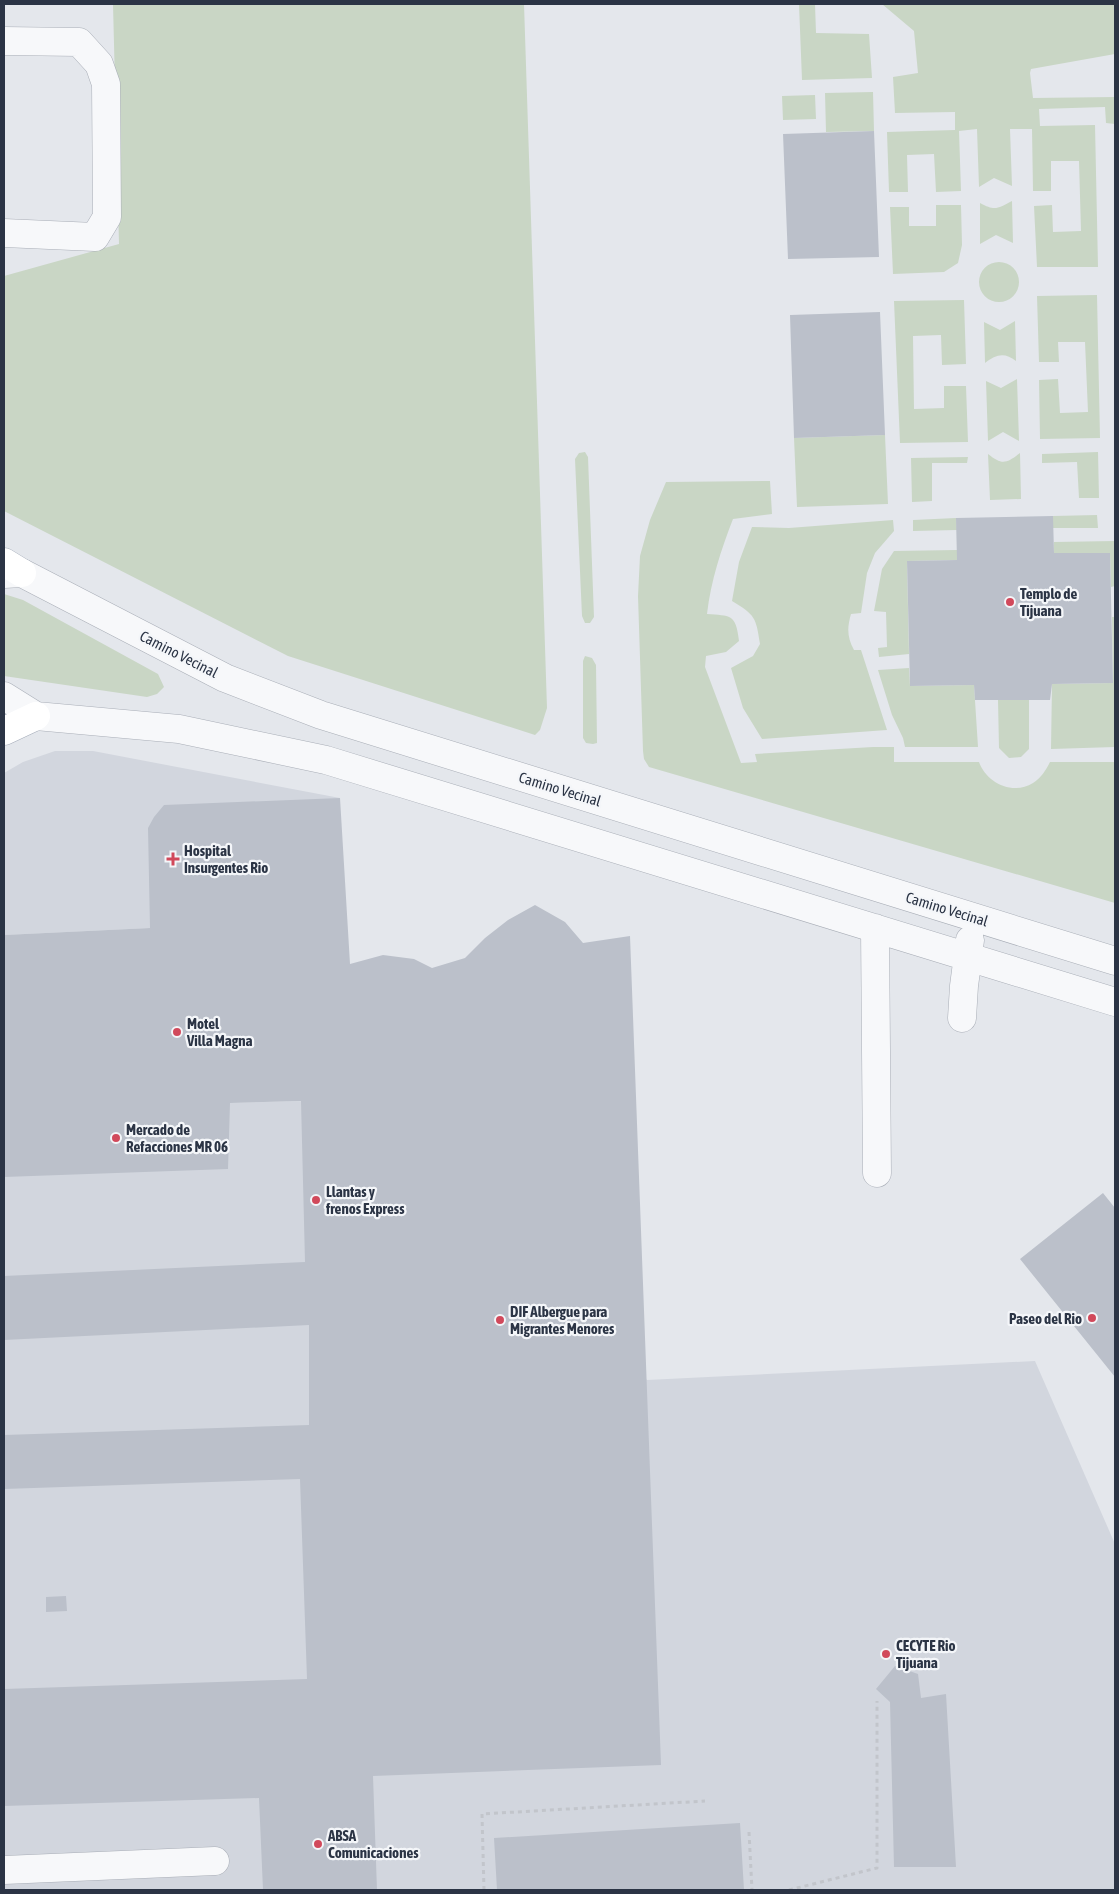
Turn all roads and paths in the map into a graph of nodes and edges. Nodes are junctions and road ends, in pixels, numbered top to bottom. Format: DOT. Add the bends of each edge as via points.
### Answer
graph roads {
  1 [pos="4,41"];
  2 [pos="4,233"];
  3 [pos="10,570"];
  4 [pos="4,696"];
  5 [pos="36,716"];
  6 [pos="4,731"];
  7 [pos="973,917"];
  8 [pos="875,928"];
  9 [pos="967,956"];
  10 [pos="1115,961"];
  11 [pos="1115,1002"];
  12 [pos="962,1018"];
  13 [pos="877,1173"];
  14 [pos="877,1700"];
  15 [pos="705,1801"];
  16 [pos="749,1832"];
  17 [pos="215,1861"];
  18 [pos="4,1870"];
  19 [pos="484,1890"];
  20 [pos="752,1890"];
  21 [pos="790,1890"];
  1 -- 2 [label="street" via="79,42 99,64 106,84 107,217 95,236"];
  3 -- 7 [label="street, Camino Vecinal" via="225,678 285,703"];
  4 -- 5 [label="street"];
  5 -- 6 [label="main road"];
  5 -- 8 [label="street" via="179,729 326,760"];
  7 -- 9 [label="street"];
  7 -- 10 [label="street, Camino Vecinal"];
  8 -- 9 [label="street"];
  8 -- 13 [label="street"];
  9 -- 11 [label="street"];
  9 -- 12 [label="street"];
  14 -- 21 [label="path" via="877,1868"];
  15 -- 19 [label="path" via="482,1814"];
  16 -- 20 [label="path"];
  17 -- 18 [label="street"];
}
